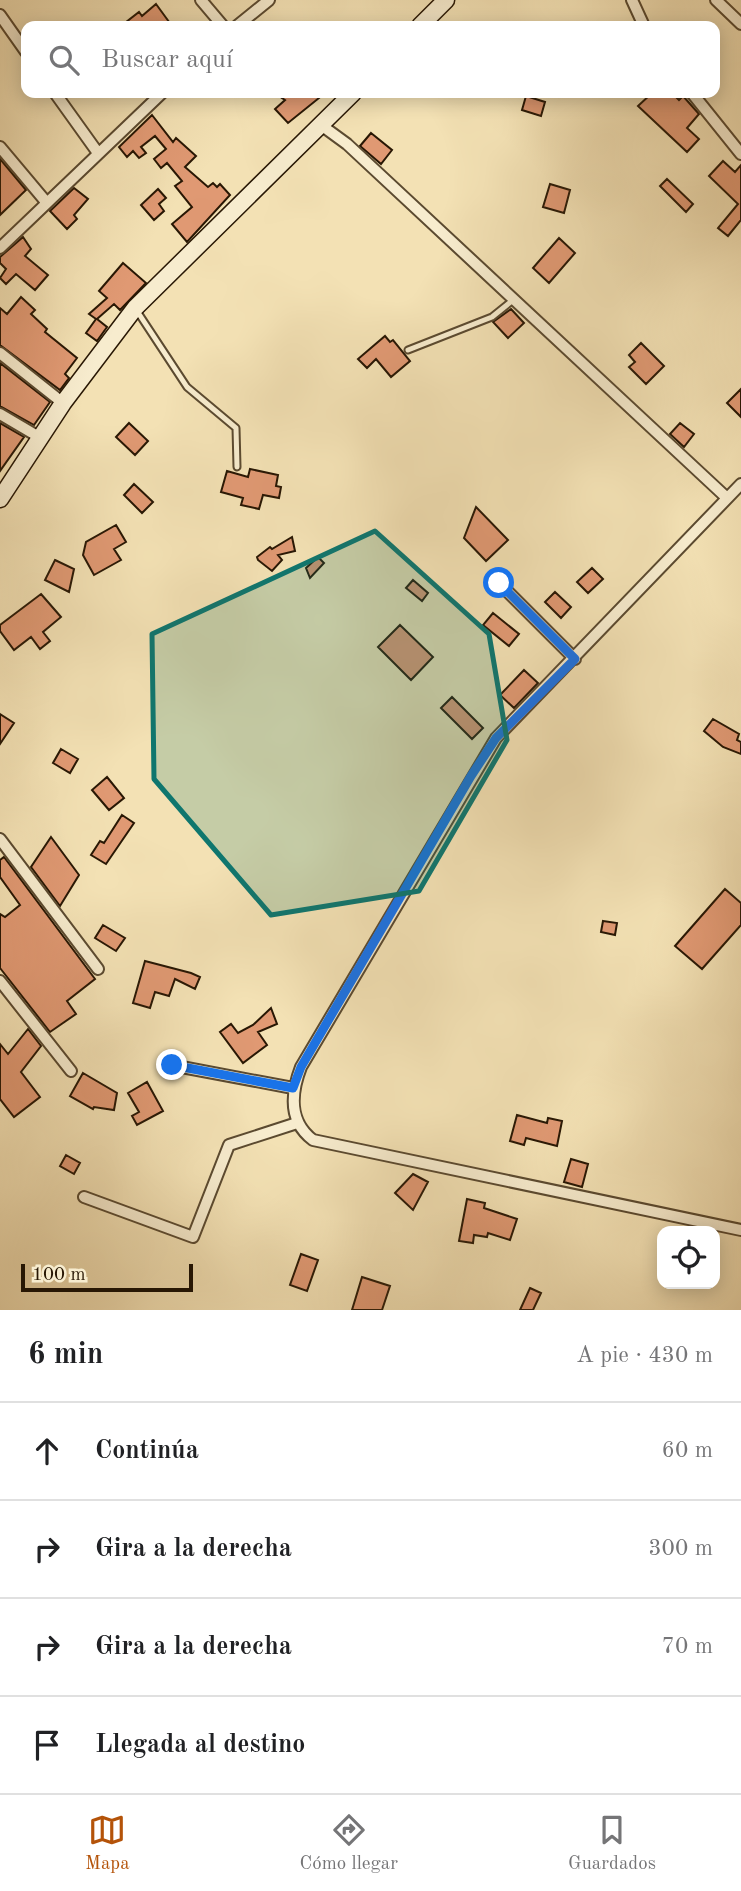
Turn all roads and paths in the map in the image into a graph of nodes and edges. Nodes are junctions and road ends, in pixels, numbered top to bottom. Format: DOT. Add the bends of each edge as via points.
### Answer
graph roads {
  1 [pos="201,0"];
  2 [pos="269,0"];
  3 [pos="446,0"];
  4 [pos="632,0"];
  5 [pos="716,0"];
  6 [pos="0,15"];
  7 [pos="219,21"];
  8 [pos="243,21"];
  9 [pos="425,21"];
  10 [pos="642,21"];
  11 [pos="741,24"];
  12 [pos="21,45"];
  13 [pos="59,98"];
  14 [pos="157,98"];
  15 [pos="348,98"];
  16 [pos="696,98"];
  17 [pos="321,125"];
  18 [pos="0,147"];
  19 [pos="98,153"];
  20 [pos="741,154"];
  21 [pos="47,203"];
  22 [pos="0,248"];
  23 [pos="513,300"];
  24 [pos="135,308"];
  25 [pos="408,350"];
  26 [pos="0,353"];
  27 [pos="63,403"];
  28 [pos="0,414"];
  29 [pos="39,437"];
  30 [pos="237,467"];
  31 [pos="741,484"];
  32 [pos="3,490"];
  33 [pos="727,498"];
  34 [pos="499,583"];
  35 [pos="575,659"];
  36 [pos="0,839"];
  37 [pos="98,969"];
  38 [pos="0,981"];
  39 [pos="172,1065"];
  40 [pos="71,1071"];
  41 [pos="293,1088"];
  42 [pos="297,1123"];
  43 [pos="84,1196"];
  44 [pos="741,1230"];
  1 -- 7 [label="street"];
  2 -- 8 [label="street"];
  3 -- 9 [label="main road"];
  4 -- 10 [label="street"];
  5 -- 11 [label="street"];
  6 -- 12 [label="street"];
  13 -- 19 [label="street"];
  14 -- 19 [label="street"];
  15 -- 17 [label="main road"];
  16 -- 20 [label="street"];
  17 -- 23 [label="street"];
  17 -- 24 [label="main road"];
  18 -- 21 [label="street"];
  19 -- 21 [label="street"];
  21 -- 22 [label="street"];
  23 -- 25 [label="lane" via="492,317"];
  23 -- 33 [label="street"];
  24 -- 27 [label="main road"];
  24 -- 30 [label="lane" via="187,387 236,428"];
  26 -- 27 [label="street"];
  27 -- 29 [label="main road"];
  28 -- 29 [label="street"];
  29 -- 32 [label="main road"];
  31 -- 33 [label="street"];
  33 -- 35 [label="street"];
  34 -- 35 [label="street"];
  35 -- 41 [label="street" via="496,738 471,776"];
  36 -- 37 [label="street"];
  38 -- 40 [label="street"];
  39 -- 41 [label="street"];
  41 -- 42 [label="street"];
  42 -- 43 [label="street" via="229,1145 193,1237"];
  42 -- 44 [label="street" via="313,1140"];
}
